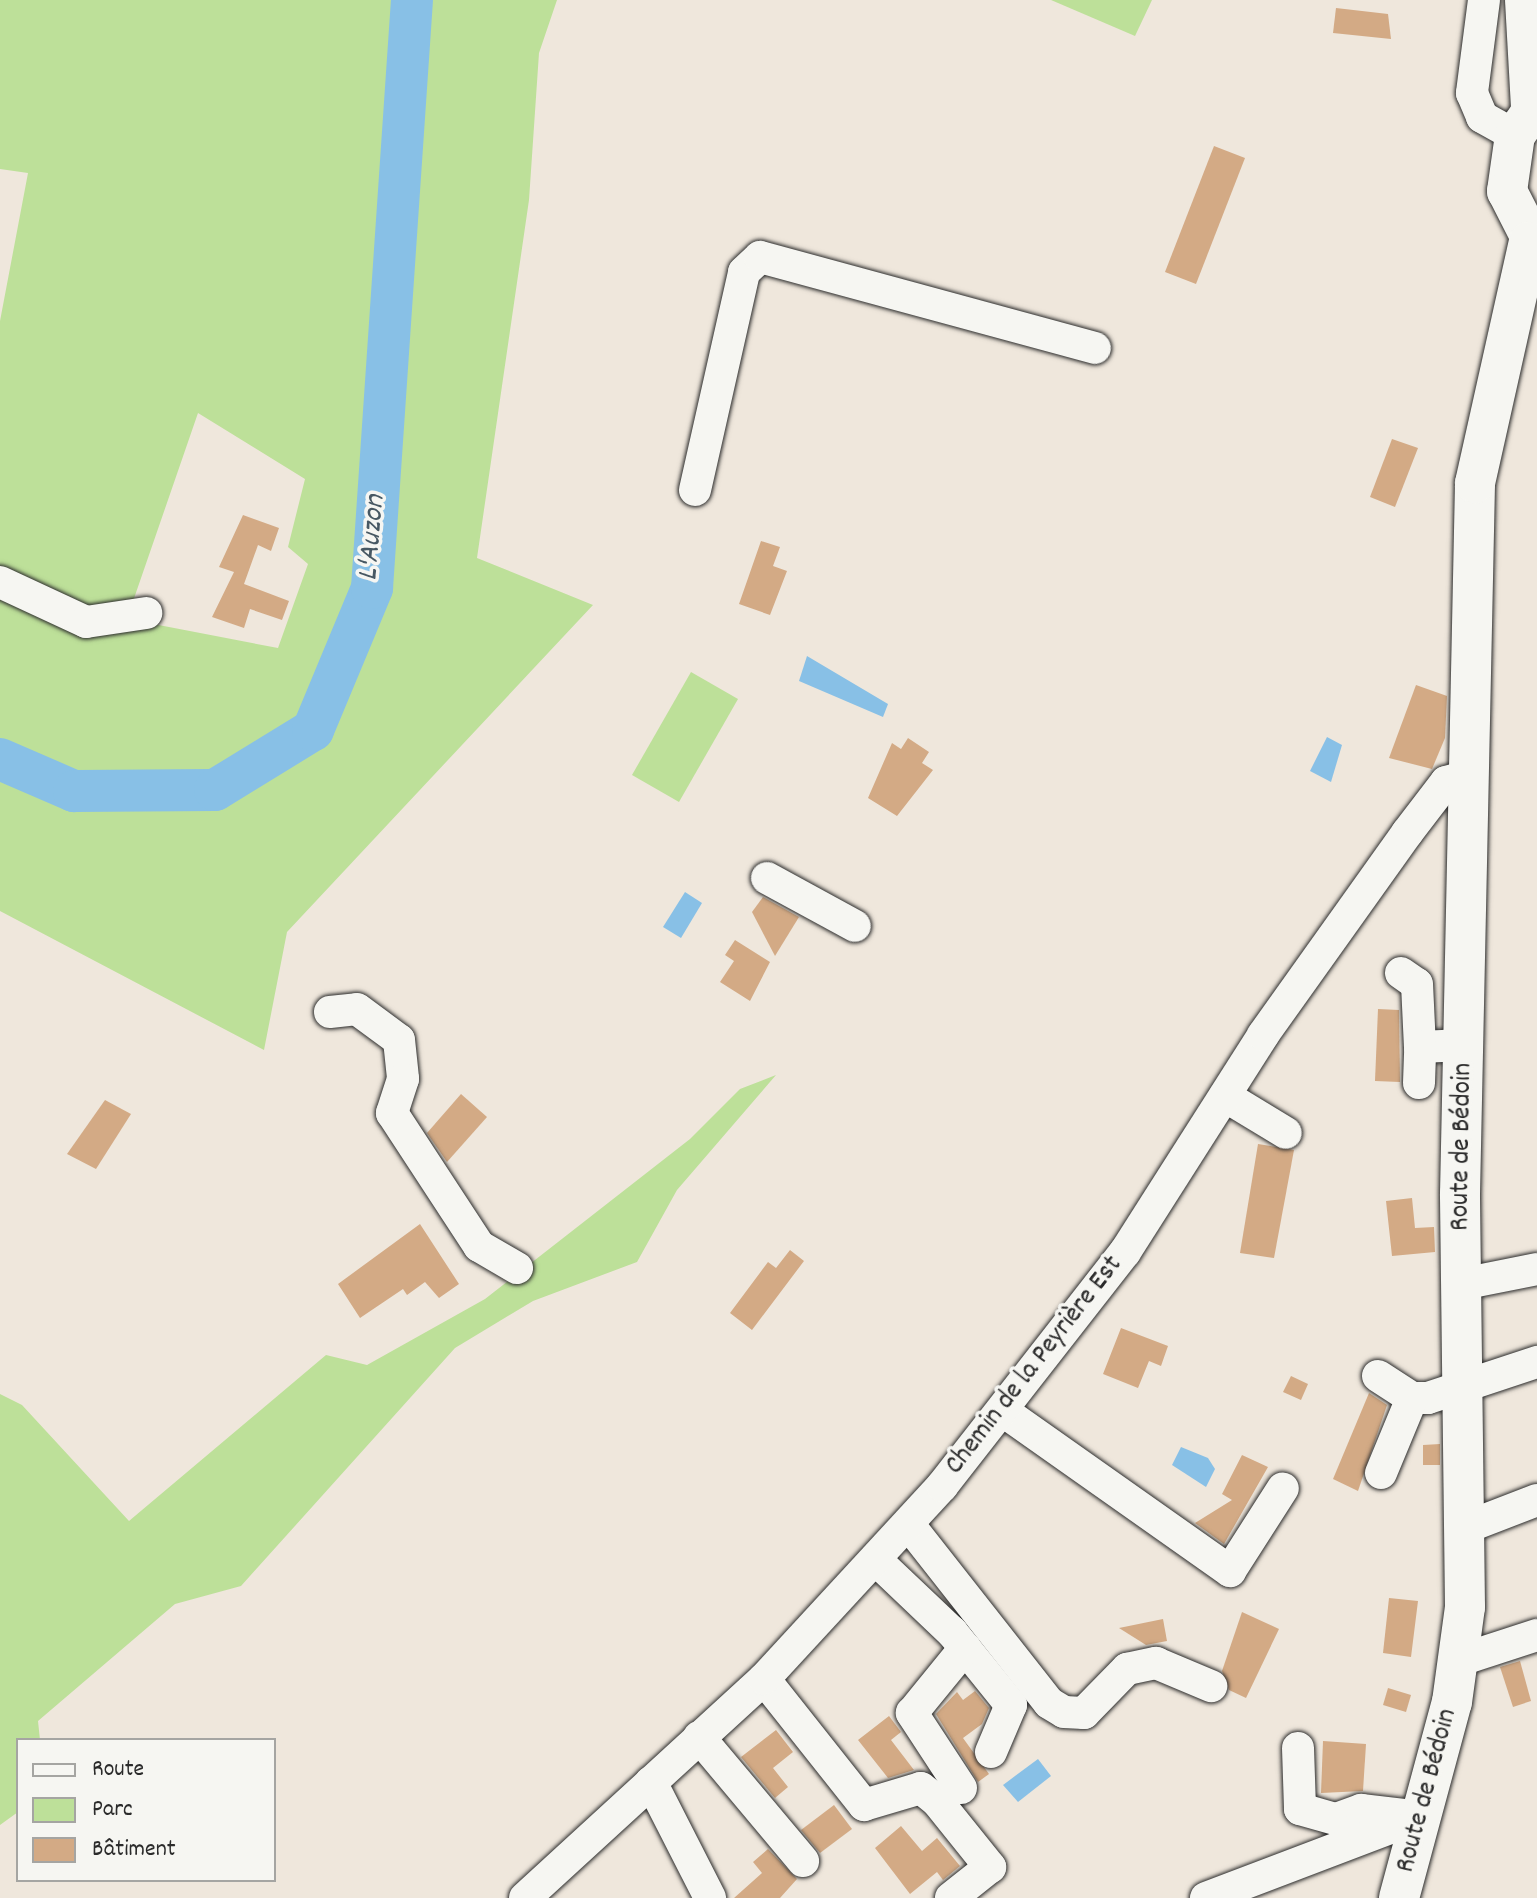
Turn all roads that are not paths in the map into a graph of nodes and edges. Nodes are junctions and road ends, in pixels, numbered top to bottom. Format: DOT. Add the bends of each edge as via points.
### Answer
graph roads {
  1 [pos="1484,0"];
  2 [pos="1525,0"];
  3 [pos="1528,116"];
  4 [pos="1533,246"];
  5 [pos="1537,316"];
  6 [pos="1095,348"];
  7 [pos="1491,390"];
  8 [pos="695,490"];
  9 [pos="0,582"];
  10 [pos="146,613"];
  11 [pos="1469,776"];
  12 [pos="767,878"];
  13 [pos="855,926"];
  14 [pos="1401,973"];
  15 [pos="330,1012"];
  16 [pos="1464,1045"];
  17 [pos="1420,1047"];
  18 [pos="1419,1083"];
  19 [pos="1225,1096"];
  20 [pos="1286,1133"];
  21 [pos="1537,1251"];
  22 [pos="517,1268"];
  23 [pos="1537,1269"];
  24 [pos="1462,1271"];
  25 [pos="1537,1362"];
  26 [pos="1378,1376"];
  27 [pos="1464,1389"];
  28 [pos="1412,1398"];
  29 [pos="1003,1411"];
  30 [pos="1381,1473"];
  31 [pos="1283,1488"];
  32 [pos="1537,1500"];
  33 [pos="909,1525"];
  34 [pos="1467,1527"];
  35 [pos="876,1560"];
  36 [pos="1537,1635"];
  37 [pos="965,1648"];
  38 [pos="1460,1660"];
  39 [pos="764,1679"];
  40 [pos="1211,1686"];
  41 [pos="699,1737"];
  42 [pos="1298,1748"];
  43 [pos="991,1752"];
  44 [pos="651,1782"];
  45 [pos="961,1788"];
  46 [pos="1416,1815"];
  47 [pos="803,1861"];
  48 [pos="525,1898"];
  49 [pos="710,1898"];
  50 [pos="951,1898"];
  51 [pos="1206,1898"];
  52 [pos="1399,1898"];
  1 -- 3 [label="street" via="1472,93 1482,117"];
  2 -- 3 [label="main road"];
  3 -- 4 [label="main road" via="1507,191"];
  4 -- 7 [label="main road, Route de Bédoin"];
  5 -- 7 [label="main road"];
  6 -- 8 [label="street" via="760,257 744,272"];
  7 -- 11 [label="main road, Route de Bédoin" via="1475,483"];
  9 -- 10 [label="street" via="86,622"];
  11 -- 16 [label="main road, Route de Bédoin"];
  11 -- 19 [label="street, Chemin de la Peyrière Est" via="1446,782 1435,796"];
  12 -- 13 [label="street"];
  14 -- 17 [label="street" via="1417,984"];
  15 -- 22 [label="street" via="357,1009 399,1040 403,1079 392,1113 479,1246"];
  16 -- 17 [label="street"];
  16 -- 24 [label="main road, Route de Bédoin"];
  17 -- 18 [label="street"];
  19 -- 20 [label="street"];
  19 -- 29 [label="street, Chemin de la Peyrière Est" via="1125,1252"];
  21 -- 24 [label="street"];
  23 -- 24 [label="street"];
  24 -- 27 [label="main road, Route de Bédoin"];
  25 -- 27 [label="street"];
  26 -- 28 [label="street"];
  27 -- 28 [label="street"];
  27 -- 34 [label="main road, Route de Bédoin"];
  28 -- 30 [label="street"];
  29 -- 31 [label="street" via="1230,1571"];
  29 -- 33 [label="street, Chemin de la Peyrière Est"];
  32 -- 34 [label="street"];
  33 -- 35 [label="street, Chemin de la Peyrière Est"];
  33 -- 40 [label="street" via="1049,1703 1064,1712 1084,1713 1127,1669 1156,1663"];
  34 -- 38 [label="main road, Route de Bédoin"];
  35 -- 37 [label="street"];
  35 -- 39 [label="street, Chemin de la Peyrière Est"];
  36 -- 38 [label="street"];
  37 -- 43 [label="street" via="1011,1705"];
  37 -- 45 [label="street" via="912,1713"];
  38 -- 46 [label="main road, Route de Bédoin"];
  39 -- 41 [label="street, Chemin de la Peyrière Est"];
  39 -- 50 [label="street" via="864,1805 921,1788 937,1801 990,1867"];
  41 -- 44 [label="street, Chemin de la Peyrière Est"];
  41 -- 47 [label="street"];
  42 -- 46 [label="street" via="1300,1809 1336,1819 1361,1810"];
  44 -- 48 [label="street, Chemin de la Peyrière Est"];
  44 -- 49 [label="street"];
  46 -- 51 [label="street"];
  46 -- 52 [label="main road, Route de Bédoin"];
}
